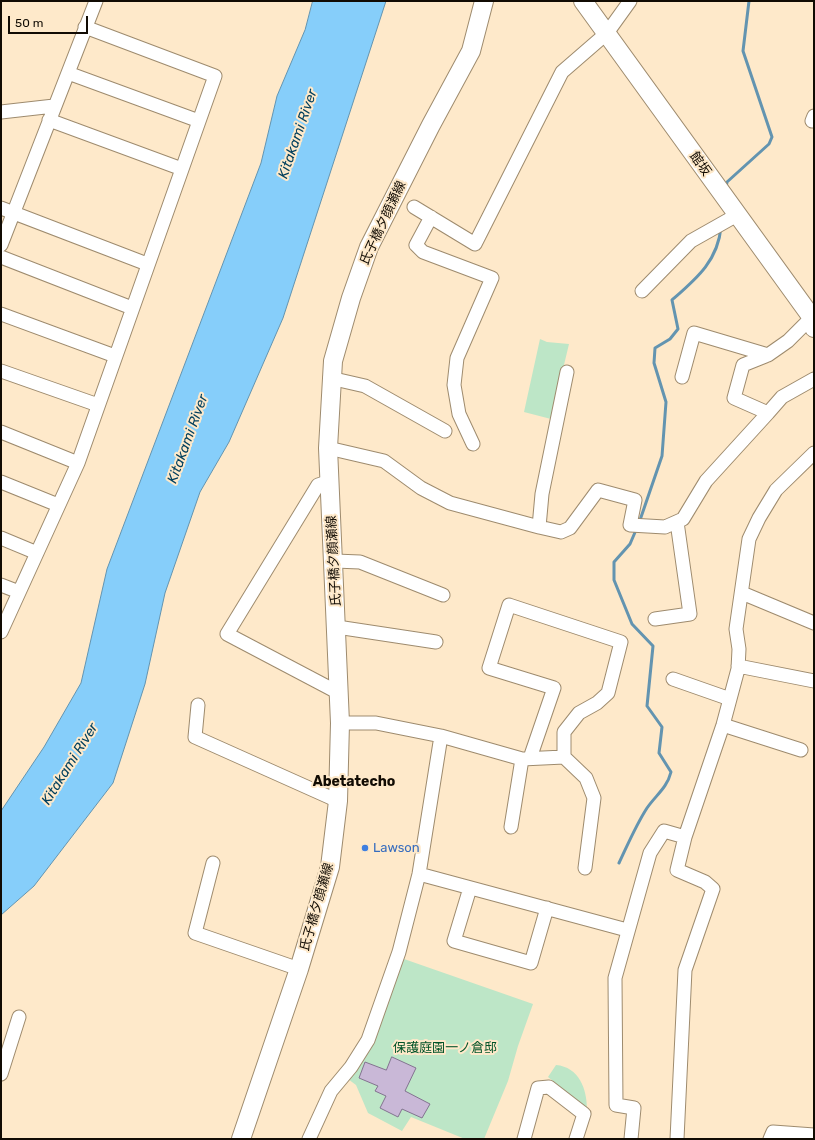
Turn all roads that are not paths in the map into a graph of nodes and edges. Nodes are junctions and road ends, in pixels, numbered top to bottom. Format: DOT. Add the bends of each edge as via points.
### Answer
graph roads {
  1 [pos="96,1"];
  2 [pos="484,1"];
  3 [pos="583,1"];
  4 [pos="630,1"];
  5 [pos="85,27"];
  6 [pos="607,33"];
  7 [pos="68,73"];
  8 [pos="54,106"];
  9 [pos="1,112"];
  10 [pos="49,120"];
  11 [pos="199,121"];
  12 [pos="182,169"];
  13 [pos="414,207"];
  14 [pos="1,208"];
  15 [pos="734,211"];
  16 [pos="13,213"];
  17 [pos="431,217"];
  18 [pos="1,245"];
  19 [pos="1,257"];
  20 [pos="147,264"];
  21 [pos="642,291"];
  22 [pos="132,308"];
  23 [pos="1,314"];
  24 [pos="812,323"];
  25 [pos="768,355"];
  26 [pos="115,356"];
  27 [pos="1,371"];
  28 [pos="567,372"];
  29 [pos="682,377"];
  30 [pos="330,378"];
  31 [pos="814,379"];
  32 [pos="98,405"];
  33 [pos="768,413"];
  34 [pos="445,431"];
  35 [pos="1,432"];
  36 [pos="473,444"];
  37 [pos="328,448"];
  38 [pos="814,453"];
  39 [pos="78,462"];
  40 [pos="330,481"];
  41 [pos="1,482"];
  42 [pos="58,505"];
  43 [pos="677,522"];
  44 [pos="539,527"];
  45 [pos="1,538"];
  46 [pos="37,553"];
  47 [pos="334,561"];
  48 [pos="1,585"];
  49 [pos="19,592"];
  50 [pos="742,593"];
  51 [pos="443,595"];
  52 [pos="655,619"];
  53 [pos="814,623"];
  54 [pos="337,627"];
  55 [pos="1,632"];
  56 [pos="436,642"];
  57 [pos="738,666"];
  58 [pos="672,678"];
  59 [pos="814,681"];
  60 [pos="339,693"];
  61 [pos="730,699"];
  62 [pos="198,705"];
  63 [pos="340,723"];
  64 [pos="723,725"];
  65 [pos="441,736"];
  66 [pos="801,750"];
  67 [pos="564,757"];
  68 [pos="526,759"];
  69 [pos="338,801"];
  70 [pos="511,827"];
  71 [pos="685,837"];
  72 [pos="213,863"];
  73 [pos="585,868"];
  74 [pos="419,874"];
  75 [pos="470,888"];
  76 [pos="547,908"];
  77 [pos="627,930"];
  78 [pos="299,969"];
  79 [pos="19,1017"];
  80 [pos="1,1074"];
  81 [pos="814,1135"];
  82 [pos="241,1139"];
  83 [pos="309,1139"];
  84 [pos="524,1139"];
  85 [pos="576,1139"];
  86 [pos="631,1139"];
  87 [pos="677,1139"];
  88 [pos="770,1139"];
  1 -- 5 [label="street"];
  2 -- 30 [label="main road, 氏子橋夕顔瀬線" via="472,51 369,247 351,298"];
  3 -- 6 [label="main road, 館坂"];
  4 -- 6 [label="street"];
  5 -- 7 [label="street"];
  5 -- 11 [label="street" via="215,76"];
  6 -- 15 [label="main road, 館坂"];
  6 -- 17 [label="street" via="562,72 475,244"];
  7 -- 8 [label="street"];
  7 -- 11 [label="street"];
  8 -- 9 [label="street"];
  8 -- 10 [label="street"];
  10 -- 12 [label="street"];
  10 -- 16 [label="street"];
  11 -- 12 [label="street"];
  12 -- 20 [label="street"];
  13 -- 17 [label="street"];
  14 -- 16 [label="street"];
  15 -- 21 [label="street" via="691,241"];
  15 -- 24 [label="main road, 館坂"];
  16 -- 18 [label="street"];
  16 -- 20 [label="street"];
  17 -- 36 [label="street" via="416,245 423,252 492,278 457,358 455,393 459,414"];
  19 -- 22 [label="street"];
  20 -- 22 [label="street"];
  22 -- 26 [label="street"];
  23 -- 26 [label="street"];
  24 -- 25 [label="street"];
  25 -- 29 [label="street" via="694,333"];
  25 -- 33 [label="street" via="743,365 734,398"];
  26 -- 32 [label="street"];
  27 -- 32 [label="street"];
  28 -- 44 [label="street" via="542,494"];
  30 -- 34 [label="street" via="365,386"];
  30 -- 37 [label="main road, 氏子橋夕顔瀬線"];
  31 -- 33 [label="street" via="782,397"];
  32 -- 39 [label="street"];
  33 -- 43 [label="street" via="706,481 683,519"];
  35 -- 39 [label="street"];
  37 -- 40 [label="main road, 氏子橋夕顔瀬線"];
  37 -- 44 [label="street" via="384,461 421,488 450,503"];
  38 -- 50 [label="street" via="776,490 758,518 749,538"];
  39 -- 42 [label="street"];
  40 -- 47 [label="main road, 氏子橋夕顔瀬線"];
  40 -- 60 [label="street" via="318,485 226,634"];
  41 -- 42 [label="street"];
  42 -- 46 [label="street"];
  43 -- 44 [label="street" via="665,527 630,525 635,500 598,490 570,528 561,532"];
  43 -- 52 [label="street" via="690,614"];
  45 -- 46 [label="street"];
  46 -- 49 [label="street"];
  47 -- 51 [label="street" via="360,562"];
  47 -- 54 [label="main road, 氏子橋夕顔瀬線"];
  48 -- 49 [label="street"];
  49 -- 55 [label="street"];
  50 -- 53 [label="street"];
  50 -- 57 [label="street" via="736,629"];
  54 -- 56 [label="street"];
  54 -- 60 [label="main road, 氏子橋夕顔瀬線"];
  57 -- 59 [label="street"];
  57 -- 61 [label="street"];
  58 -- 61 [label="street"];
  60 -- 63 [label="main road, 氏子橋夕顔瀬線"];
  61 -- 64 [label="street"];
  62 -- 69 [label="street" via="195,738"];
  63 -- 65 [label="street" via="376,723"];
  63 -- 69 [label="main road, 氏子橋夕顔瀬線"];
  64 -- 66 [label="street"];
  64 -- 71 [label="street"];
  65 -- 68 [label="street"];
  65 -- 74 [label="street"];
  67 -- 68 [label="street"];
  67 -- 68 [label="street" via="564,732 579,713 608,693 621,642 509,605 489,668 554,688"];
  67 -- 73 [label="street" via="586,778 594,798"];
  68 -- 70 [label="street"];
  69 -- 78 [label="main road, 氏子橋夕顔瀬線" via="330,867"];
  71 -- 77 [label="street" via="664,832 650,853"];
  71 -- 87 [label="street" via="677,870 705,882 713,889 685,970"];
  72 -- 78 [label="street" via="195,933"];
  74 -- 75 [label="street"];
  74 -- 83 [label="street" via="399,952 368,1040 331,1090"];
  75 -- 76 [label="street"];
  75 -- 76 [label="street" via="454,941 531,963"];
  76 -- 77 [label="street"];
  77 -- 86 [label="street" via="615,978 616,1105 634,1108"];
  78 -- 82 [label="main road, 氏子橋夕顔瀬線"];
  79 -- 80 [label="street"];
  81 -- 88 [label="street" via="773,1132"];
  84 -- 85 [label="street" via="538,1088 549,1087 584,1114"];
}
